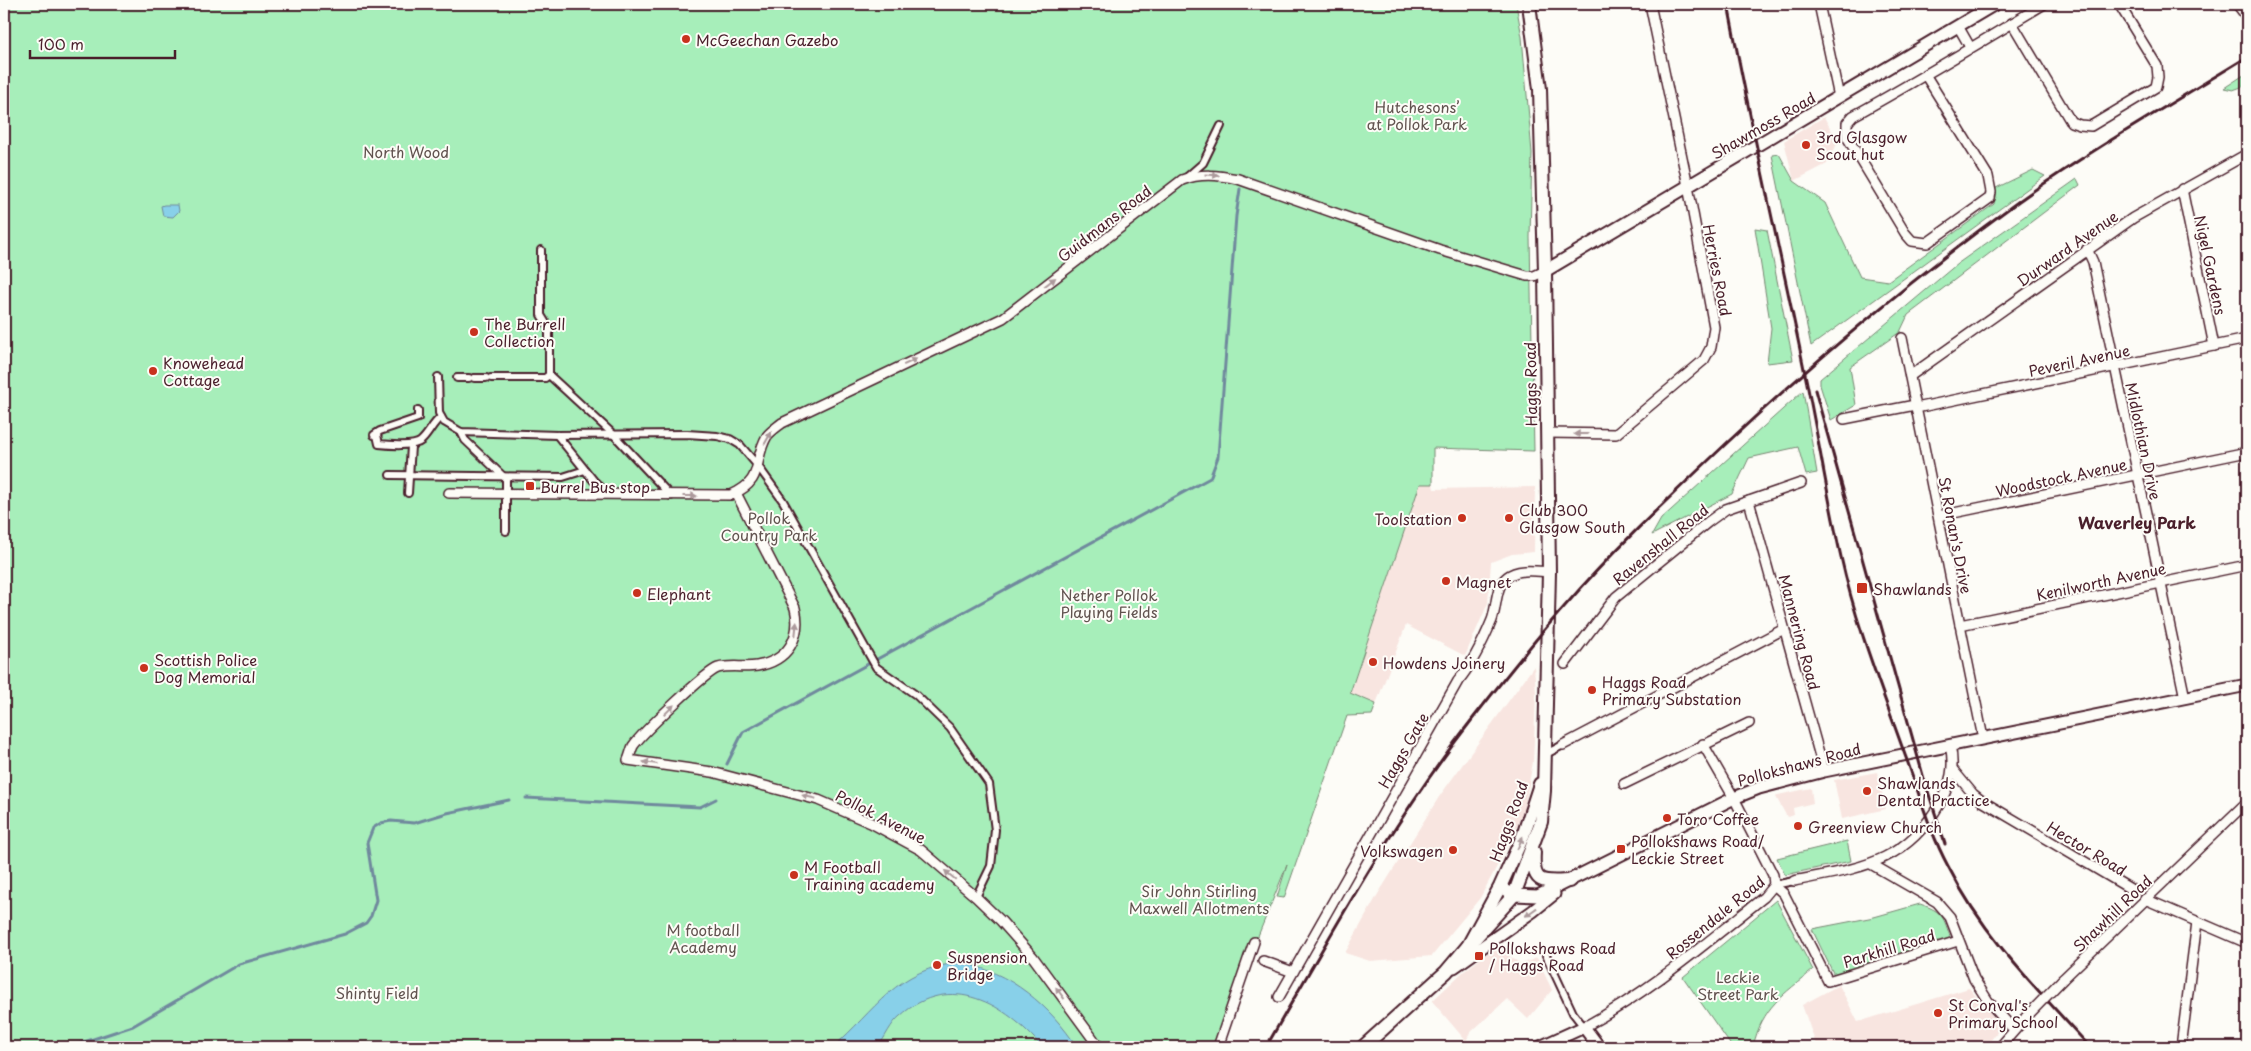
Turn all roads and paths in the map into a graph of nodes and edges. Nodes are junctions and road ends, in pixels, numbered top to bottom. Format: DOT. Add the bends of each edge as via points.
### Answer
graph roads {
  1 [pos="1529,4"];
  2 [pos="1650,4"];
  3 [pos="1818,4"];
  4 [pos="1995,4"];
  5 [pos="2044,4"];
  6 [pos="2119,4"];
  7 [pos="2237,4"];
  8 [pos="2247,17"];
  9 [pos="2012,23"];
  10 [pos="1958,26"];
  11 [pos="1970,47"];
  12 [pos="1926,76"];
  13 [pos="1839,97"];
  14 [pos="1221,126"];
  15 [pos="2247,154"];
  16 [pos="1182,180"];
  17 [pos="1688,186"];
  18 [pos="2182,189"];
  19 [pos="2087,249"];
  20 [pos="541,250"];
  21 [pos="1545,271"];
  22 [pos="1902,338"];
  23 [pos="2247,339"];
  24 [pos="2214,346"];
  25 [pos="2114,367"];
  26 [pos="549,376"];
  27 [pos="1910,376"];
  28 [pos="438,377"];
  29 [pos="457,378"];
  30 [pos="1916,406"];
  31 [pos="418,410"];
  32 [pos="441,418"];
  33 [pos="1844,419"];
  34 [pos="461,432"];
  35 [pos="1547,433"];
  36 [pos="557,435"];
  37 [pos="614,435"];
  38 [pos="411,446"];
  39 [pos="2247,452"];
  40 [pos="758,466"];
  41 [pos="585,470"];
  42 [pos="390,475"];
  43 [pos="408,475"];
  44 [pos="2137,475"];
  45 [pos="502,476"];
  46 [pos="1801,483"];
  47 [pos="408,493"];
  48 [pos="736,493"];
  49 [pos="449,494"];
  50 [pos="506,494"];
  51 [pos="609,495"];
  52 [pos="671,496"];
  53 [pos="1749,501"];
  54 [pos="1939,516"];
  55 [pos="506,531"];
  56 [pos="2247,565"];
  57 [pos="1549,572"];
  58 [pos="2160,583"];
  59 [pos="1960,625"];
  60 [pos="1784,629"];
  61 [pos="1565,664"];
  62 [pos="2247,685"];
  63 [pos="2185,698"];
  64 [pos="1749,723"];
  65 [pos="1983,738"];
  66 [pos="1703,744"];
  67 [pos="1563,745"];
  68 [pos="1950,745"];
  69 [pos="1546,759"];
  70 [pos="1953,770"];
  71 [pos="1824,771"];
  72 [pos="1624,784"];
  73 [pos="1734,798"];
  74 [pos="2247,802"];
  75 [pos="1534,844"];
  76 [pos="1870,864"];
  77 [pos="1569,881"];
  78 [pos="1794,881"];
  79 [pos="1774,885"];
  80 [pos="1500,888"];
  81 [pos="2134,891"];
  82 [pos="1514,895"];
  83 [pos="976,897"];
  84 [pos="2145,899"];
  85 [pos="2197,922"];
  86 [pos="1958,941"];
  87 [pos="1254,942"];
  88 [pos="2247,942"];
  89 [pos="1468,946"];
  90 [pos="1545,953"];
  91 [pos="1263,961"];
  92 [pos="1293,972"];
  93 [pos="1446,972"];
  94 [pos="1279,997"];
  95 [pos="1584,1027"];
  96 [pos="2014,1030"];
  97 [pos="1099,1047"];
  98 [pos="1218,1047"];
  99 [pos="1363,1047"];
  100 [pos="1540,1047"];
  101 [pos="1599,1047"];
  102 [pos="2000,1047"];
  103 [pos="2181,1047"];
  1 -- 21 [label="main road, Haggs Road" via="1538,61"];
  2 -- 17 [label="street, Herries Road"];
  3 -- 13 [label="street"];
  4 -- 10 [label="street, Shawmoss Road"];
  5 -- 9 [label="street"];
  6 -- 9 [label="street" via="2157,66 2158,82 2156,87 2091,126 2071,122"];
  7 -- 8 [label="street"];
  9 -- 11 [label="street"];
  10 -- 11 [label="street"];
  10 -- 13 [label="street, Shawmoss Road"];
  11 -- 12 [label="street"];
  12 -- 12 [label="street" via="1988,176 1991,192 1990,198 1927,243 1912,241 1905,233 1846,137 1847,124 1853,116"];
  13 -- 17 [label="street, Shawmoss Road"];
  14 -- 16 [label="street" via="1203,163"];
  15 -- 18 [label="street, Durward Avenue"];
  16 -- 21 [label="street, Guidmans Road, one-way" via="1202,175 1238,179 1440,250 1527,276"];
  40 -- 16 [label="street, Guidmans Road, one-way" via="767,437 782,423 1002,318"];
  17 -- 21 [label="street, Shawmoss Road"];
  17 -- 35 [label="street, Herries Road, one-way" via="1714,326 1711,347 1704,360 1616,434"];
  18 -- 19 [label="street, Durward Avenue"];
  18 -- 24 [label="street, Nigel Gardens"];
  19 -- 25 [label="street, Midlothian Drive" via="2093,262"];
  19 -- 27 [label="street, Durward Avenue"];
  20 -- 26 [label="street" via="541,315 548,328"];
  21 -- 35 [label="main road, Haggs Road"];
  22 -- 27 [label="street, St Ronan's Drive"];
  23 -- 24 [label="street, Peveril Avenue"];
  24 -- 25 [label="street, Peveril Avenue"];
  25 -- 30 [label="street, Peveril Avenue"];
  25 -- 44 [label="street, Midlothian Drive"];
  26 -- 29 [label="street"];
  26 -- 37 [label="street"];
  27 -- 30 [label="street, St Ronan's Drive"];
  28 -- 32 [label="street"];
  30 -- 33 [label="street, Peveril Avenue"];
  30 -- 54 [label="street, St Ronan's Drive"];
  31 -- 38 [label="street" via="418,418 380,430 375,435 379,444"];
  32 -- 34 [label="street"];
  32 -- 38 [label="street" via="420,443"];
  34 -- 36 [label="street"];
  34 -- 45 [label="street" via="465,440"];
  35 -- 57 [label="main road, Haggs Road"];
  36 -- 37 [label="street"];
  36 -- 41 [label="street"];
  37 -- 40 [label="street" via="717,436 740,445"];
  37 -- 52 [label="street"];
  38 -- 43 [label="street"];
  39 -- 44 [label="street, Woodstock Avenue"];
  40 -- 48 [label="street, Guidmans Road" via="748,486"];
  40 -- 83 [label="street" via="783,501 876,667 916,695 950,728 989,784 995,830 990,866"];
  41 -- 45 [label="street" via="563,477"];
  41 -- 51 [label="street"];
  42 -- 43 [label="street"];
  43 -- 45 [label="street"];
  43 -- 47 [label="street"];
  44 -- 54 [label="street, Woodstock Avenue"];
  44 -- 58 [label="street, Midlothian Drive"];
  45 -- 50 [label="street" via="506,480"];
  46 -- 53 [label="street, Ravenshall Road"];
  52 -- 48 [label="street, one-way" via="726,496"];
  83 -- 48 [label="street, Pollok Avenue, one-way" via="921,850 818,800 712,772 628,760 632,747 690,690 718,668 759,666 783,656 794,641 798,628 795,608"];
  49 -- 50 [label="street"];
  50 -- 51 [label="street"];
  50 -- 55 [label="street"];
  51 -- 52 [label="street"];
  53 -- 60 [label="street, Mannering Road"];
  53 -- 61 [label="street, Ravenshall Road" via="1726,509 1616,597"];
  54 -- 59 [label="street, St Ronan's Drive"];
  56 -- 58 [label="street, Kenilworth Avenue"];
  57 -- 69 [label="main road, Haggs Road"];
  57 -- 92 [label="street, Haggs Gate" via="1518,572 1502,582 1492,619 1470,667 1458,681"];
  58 -- 59 [label="street, Kenilworth Avenue"];
  58 -- 63 [label="street, Midlothian Drive"];
  59 -- 65 [label="street, St Ronan's Drive"];
  60 -- 67 [label="street"];
  60 -- 71 [label="street, Mannering Road"];
  62 -- 63 [label="street, Pollokshaws Road"];
  63 -- 65 [label="street, Pollokshaws Road"];
  64 -- 66 [label="street"];
  65 -- 68 [label="street, Pollokshaws Road"];
  66 -- 72 [label="street"];
  66 -- 73 [label="street"];
  67 -- 69 [label="street"];
  68 -- 70 [label="street, Rossendale Road"];
  68 -- 71 [label="street, Pollokshaws Road"];
  69 -- 75 [label="main road, Haggs Road" via="1543,807"];
  80 -- 69 [label="main road, Haggs Road, one-way" via="1523,836"];
  70 -- 76 [label="street, Rossendale Road" via="1946,794 1927,824 1903,847"];
  70 -- 81 [label="street, Hector Road" via="1982,801"];
  71 -- 73 [label="street, Pollokshaws Road"];
  73 -- 77 [label="street, Pollokshaws Road"];
  73 -- 79 [label="street" via="1774,875"];
  74 -- 84 [label="street, Shawhill Road"];
  75 -- 77 [label="main road" via="1533,861 1537,877 1544,882"];
  75 -- 82 [label="main road, Haggs Road"];
  76 -- 78 [label="street, Rossendale Road"];
  76 -- 86 [label="street" via="1937,902 1950,917"];
  77 -- 82 [label="street, Pollokshaws Road" via="1538,896"];
  77 -- 93 [label="street, one-way" via="1533,911"];
  78 -- 79 [label="street, Rossendale Road"];
  79 -- 86 [label="street, Parkhill Road" via="1784,894 1828,981"];
  79 -- 95 [label="street, Rossendale Road" via="1764,898 1670,972 1614,1011"];
  80 -- 82 [label="street, Pollokshaws Road"];
  80 -- 89 [label="main road"];
  81 -- 84 [label="street, Hector Road"];
  82 -- 89 [label="main road, Haggs Road"];
  97 -- 83 [label="street, Pollok Avenue, one-way" via="1033,957"];
  84 -- 85 [label="street, Hector Road"];
  84 -- 96 [label="street, Shawhill Road, bridge"];
  85 -- 88 [label="street, Hector Road"];
  85 -- 103 [label="street"];
  86 -- 96 [label="street" via="1974,980"];
  87 -- 98 [label="street"];
  89 -- 93 [label="main road"];
  90 -- 95 [label="street" via="1573,1013"];
  91 -- 92 [label="street"];
  92 -- 94 [label="street, Haggs Gate"];
  93 -- 99 [label="main road"];
  95 -- 100 [label="street"];
  95 -- 101 [label="street"];
  96 -- 102 [label="street, Shawhill Road"];
}
